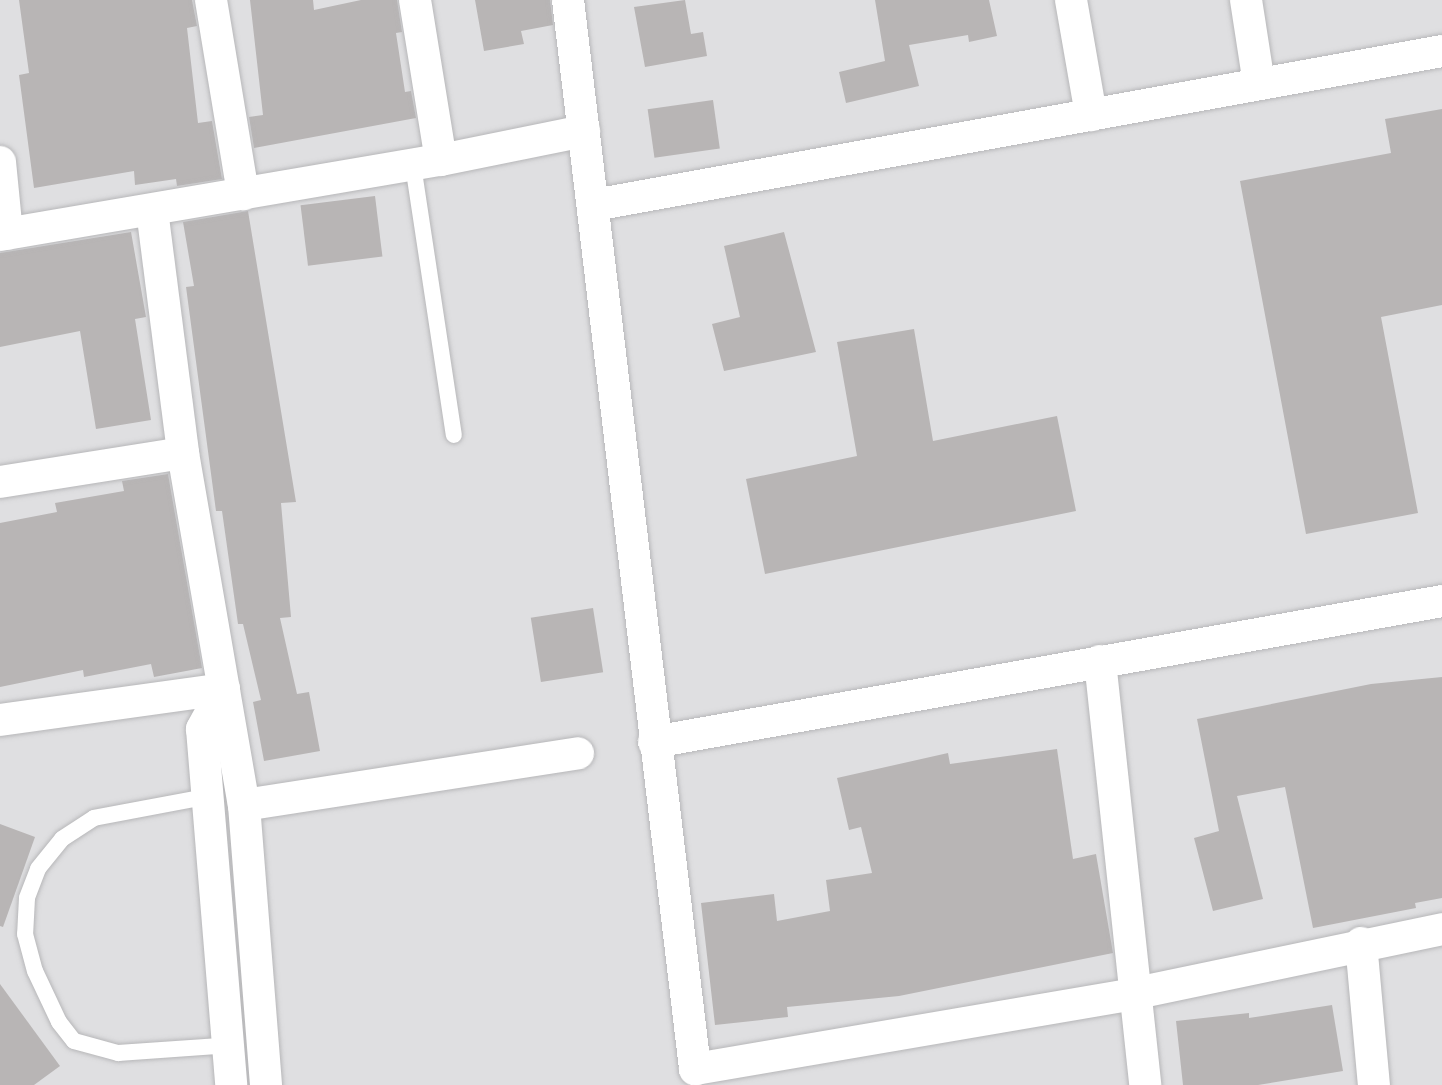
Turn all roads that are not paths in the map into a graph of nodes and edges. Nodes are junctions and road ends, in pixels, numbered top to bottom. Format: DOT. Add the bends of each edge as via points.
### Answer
graph roads {
  1 [pos="211,0"];
  2 [pos="415,0"];
  3 [pos="568,0"];
  4 [pos="1071,0"];
  5 [pos="1245,0"];
  6 [pos="1442,51"];
  7 [pos="1259,84"];
  8 [pos="1091,115"];
  9 [pos="584,131"];
  10 [pos="0,162"];
  11 [pos="427,163"];
  12 [pos="243,194"];
  13 [pos="594,205"];
  14 [pos="152,210"];
  15 [pos="4,235"];
  16 [pos="454,435"];
  17 [pos="183,453"];
  18 [pos="0,482"];
  19 [pos="1442,601"];
  20 [pos="1100,661"];
  21 [pos="224,689"];
  22 [pos="0,720"];
  23 [pos="654,742"];
  24 [pos="578,753"];
  25 [pos="205,797"];
  26 [pos="244,805"];
  27 [pos="1442,929"];
  28 [pos="1361,943"];
  29 [pos="1132,994"];
  30 [pos="231,1045"];
  31 [pos="231,1085"];
  32 [pos="265,1085"];
  33 [pos="1145,1085"];
  34 [pos="1374,1085"];
  1 -- 12 [label="street"];
  2 -- 11 [label="street"];
  3 -- 9 [label="street"];
  4 -- 8 [label="street"];
  5 -- 7 [label="street"];
  6 -- 7 [label="street"];
  7 -- 8 [label="street"];
  8 -- 13 [label="street"];
  9 -- 11 [label="street"];
  9 -- 13 [label="street"];
  10 -- 15 [label="street"];
  11 -- 12 [label="street"];
  11 -- 16 [label="lane"];
  12 -- 14 [label="street"];
  13 -- 23 [label="street"];
  14 -- 15 [label="street"];
  14 -- 17 [label="street"];
  17 -- 18 [label="street"];
  17 -- 21 [label="street"];
  19 -- 20 [label="street"];
  20 -- 23 [label="street"];
  20 -- 29 [label="street"];
  21 -- 22 [label="street"];
  21 -- 25 [label="street" via="202,729"];
  21 -- 26 [label="street"];
  23 -- 29 [label="street" via="695,1069"];
  24 -- 26 [label="street"];
  25 -- 30 [label="street"];
  25 -- 30 [label="lane" via="94,818 62,839 38,869 27,898 25,934 35,971 59,1022 74,1041 118,1054"];
  26 -- 32 [label="street"];
  27 -- 28 [label="street"];
  28 -- 29 [label="street"];
  28 -- 34 [label="street"];
  29 -- 33 [label="street"];
  30 -- 31 [label="street"];
}
